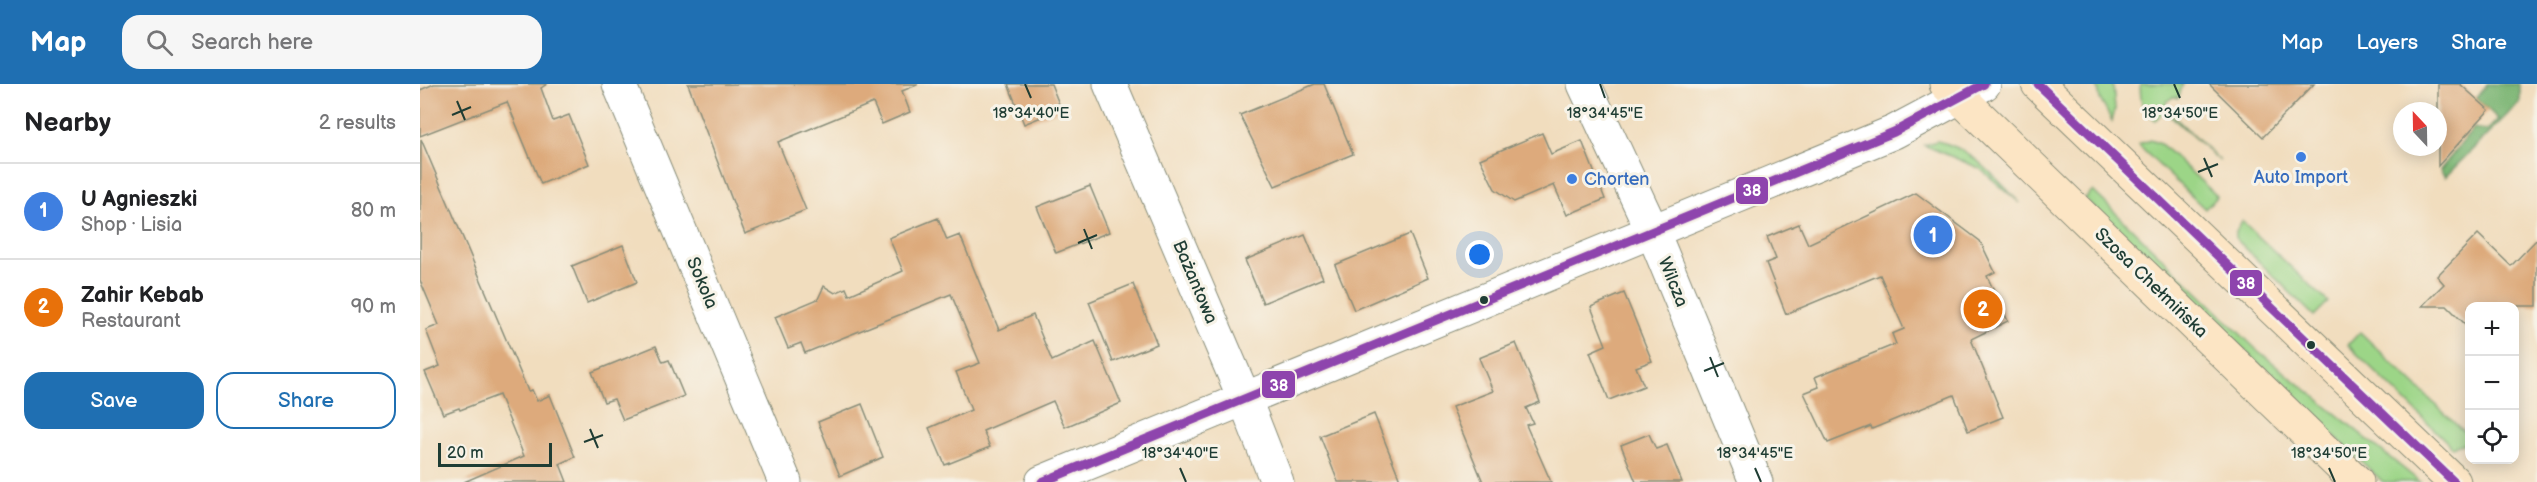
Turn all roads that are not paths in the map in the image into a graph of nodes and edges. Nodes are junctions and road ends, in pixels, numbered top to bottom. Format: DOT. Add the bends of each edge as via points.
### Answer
graph roads {
  1 [pos="619,84"];
  2 [pos="1110,84"];
  3 [pos="1584,84"];
  4 [pos="2038,84"];
  5 [pos="1964,89"];
  6 [pos="1652,230"];
  7 [pos="1245,399"];
  8 [pos="785,482"];
  9 [pos="1042,482"];
  10 [pos="1277,482"];
  11 [pos="1756,482"];
  12 [pos="2357,482"];
  13 [pos="2454,482"];
  1 -- 8 [label="street, Sokola"];
  2 -- 7 [label="street, Bażantowa"];
  3 -- 6 [label="street, Wilcza"];
  4 -- 13 [label="main road"];
  5 -- 6 [label="street" via="1894,132"];
  5 -- 12 [label="main road, Szosa Chełmińska"];
  6 -- 7 [label="street"];
  6 -- 11 [label="street, Wilcza"];
  7 -- 9 [label="street"];
  7 -- 10 [label="street, Bażantowa"];
}
